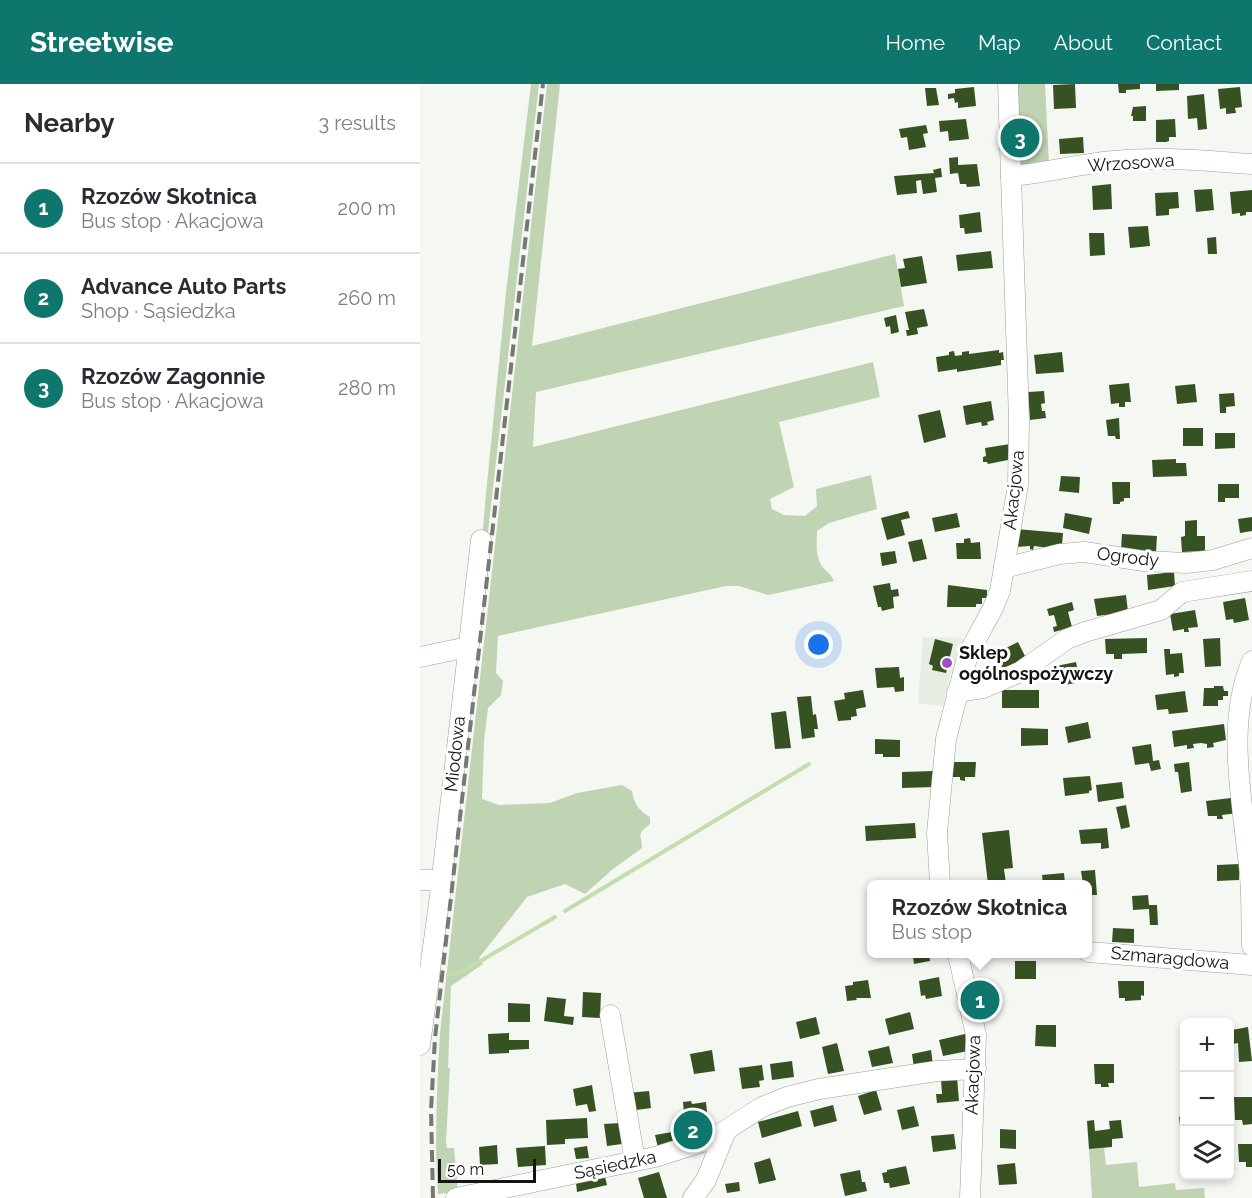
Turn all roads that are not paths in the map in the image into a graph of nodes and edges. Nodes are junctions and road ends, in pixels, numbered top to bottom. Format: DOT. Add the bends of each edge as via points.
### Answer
graph roads {
  1 [pos="1008,84"];
  2 [pos="1252,164"];
  3 [pos="1011,176"];
  4 [pos="481,540"];
  5 [pos="1252,548"];
  6 [pos="1004,568"];
  7 [pos="1252,581"];
  8 [pos="468,647"];
  9 [pos="420,657"];
  10 [pos="1252,661"];
  11 [pos="957,692"];
  12 [pos="1245,754"];
  13 [pos="420,880"];
  14 [pos="441,880"];
  15 [pos="940,880"];
  16 [pos="1252,946"];
  17 [pos="1092,952"];
  18 [pos="959,958"];
  19 [pos="1252,965"];
  20 [pos="610,1016"];
  21 [pos="420,1045"];
  22 [pos="976,1069"];
  23 [pos="726,1131"];
  24 [pos="635,1161"];
  25 [pos="456,1198"];
  26 [pos="693,1198"];
  27 [pos="970,1198"];
  1 -- 3 [label="street, Akacjowa"];
  2 -- 3 [label="street, Wrzosowa" via="1171,158 1112,161"];
  3 -- 6 [label="street, Akacjowa" via="1020,457"];
  4 -- 8 [label="street, Miodowa"];
  5 -- 6 [label="street, Ogrody" via="1213,560 1186,563 1084,552"];
  6 -- 11 [label="street, Akacjowa" via="1000,591 968,654"];
  7 -- 11 [label="street" via="1182,592 1161,610 1066,639 1020,672 983,688"];
  8 -- 9 [label="street"];
  8 -- 14 [label="street, Miodowa"];
  10 -- 12 [label="street" via="1240,694 1237,719"];
  11 -- 15 [label="street, Akacjowa" via="942,767 937,833"];
  12 -- 16 [label="street"];
  13 -- 14 [label="street"];
  14 -- 21 [label="street, Miodowa"];
  17 -- 19 [label="street, Szmaragdowa"];
  18 -- 22 [label="street, Akacjowa" via="976,1035"];
  20 -- 24 [label="street"];
  22 -- 23 [label="street, Sąsiedzka" via="819,1089 762,1107"];
  22 -- 27 [label="street, Akacjowa"];
  23 -- 24 [label="street, Sąsiedzka" via="685,1149"];
  23 -- 26 [label="street" via="706,1179"];
  24 -- 25 [label="street, Sąsiedzka"];
}
